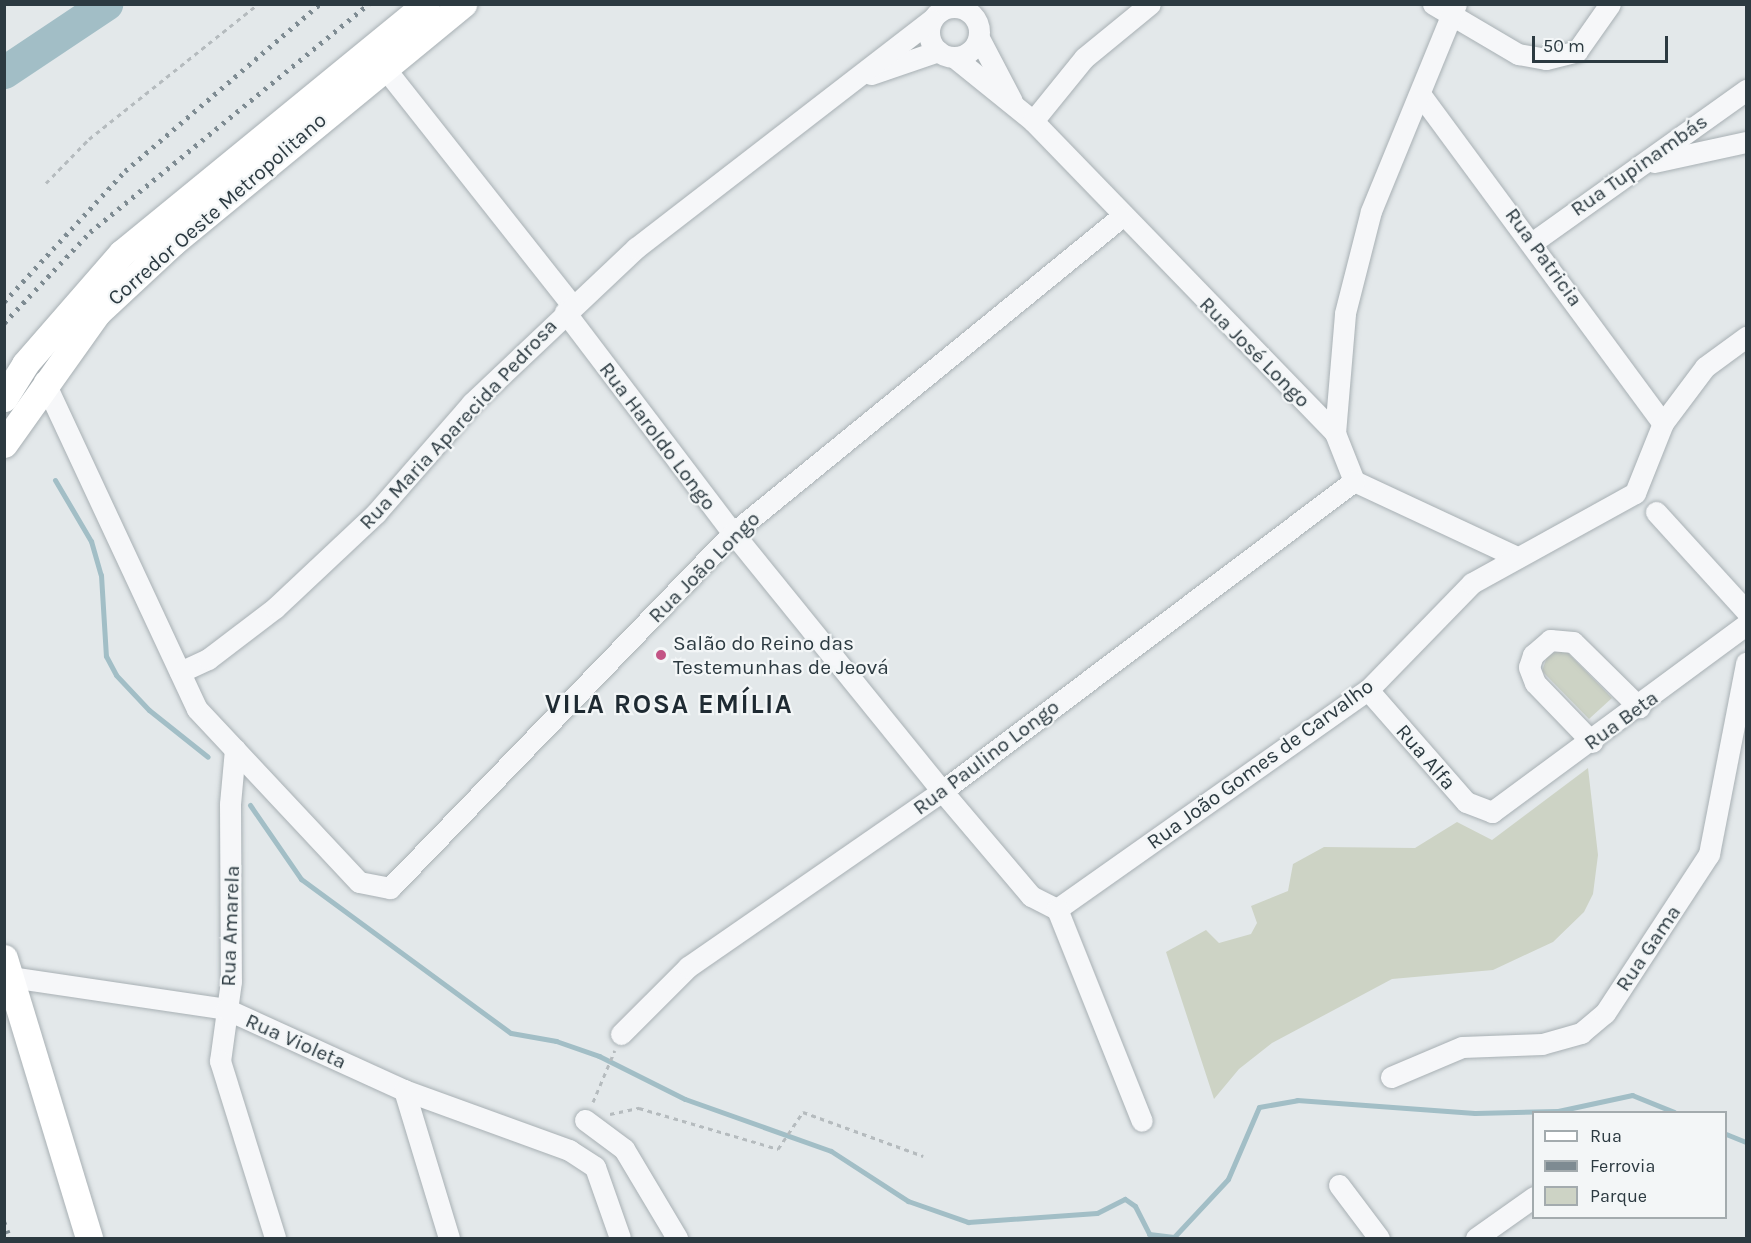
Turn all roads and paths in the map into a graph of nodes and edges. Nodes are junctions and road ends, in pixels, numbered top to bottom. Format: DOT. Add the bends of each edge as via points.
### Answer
graph roads {
  1 [pos="258,4"];
  2 [pos="426,4"];
  3 [pos="463,4"];
  4 [pos="1150,4"];
  5 [pos="1610,4"];
  6 [pos="1446,9"];
  7 [pos="971,10"];
  8 [pos="935,13"];
  9 [pos="979,38"];
  10 [pos="946,54"];
  11 [pos="383,66"];
  12 [pos="849,84"];
  13 [pos="1746,90"];
  14 [pos="1420,94"];
  15 [pos="1015,106"];
  16 [pos="1033,121"];
  17 [pos="1746,142"];
  18 [pos="1644,164"];
  19 [pos="46,183"];
  20 [pos="1121,217"];
  21 [pos="1533,242"];
  22 [pos="115,260"];
  23 [pos="568,308"];
  24 [pos="1746,337"];
  25 [pos="44,381"];
  26 [pos="4,398"];
  27 [pos="1663,423"];
  28 [pos="1335,433"];
  29 [pos="4,444"];
  30 [pos="1354,481"];
  31 [pos="1656,512"];
  32 [pos="732,533"];
  33 [pos="1515,556"];
  34 [pos="1746,611"];
  35 [pos="1746,625"];
  36 [pos="1746,663"];
  37 [pos="180,672"];
  38 [pos="1368,690"];
  39 [pos="1639,707"];
  40 [pos="1592,742"];
  41 [pos="235,749"];
  42 [pos="942,791"];
  43 [pos="1492,812"];
  44 [pos="1057,909"];
  45 [pos="8,968"];
  46 [pos="226,1010"];
  47 [pos="4,1021"];
  48 [pos="621,1034"];
  49 [pos="1391,1077"];
  50 [pos="602,1084"];
  51 [pos="404,1090"];
  52 [pos="585,1120"];
  53 [pos="1142,1121"];
  54 [pos="923,1156"];
  55 [pos="1339,1185"];
  56 [pos="1532,1198"];
  57 [pos="74,1239"];
  58 [pos="89,1239"];
  59 [pos="275,1239"];
  60 [pos="449,1239"];
  61 [pos="620,1239"];
  62 [pos="677,1239"];
  63 [pos="1378,1239"];
  64 [pos="1476,1239"];
  1 -- 19 [label="path" via="89,139"];
  2 -- 22 [label="main road"];
  3 -- 11 [label="main road, Corredor Oeste Metropolitano"];
  4 -- 16 [label="street" via="1084,58"];
  5 -- 6 [label="street" via="1577,51 1546,59 1518,54"];
  6 -- 14 [label="street"];
  7 -- 8 [label="street, Rua José Longo" via="960,7"];
  7 -- 9 [label="street, Rua José Longo"];
  8 -- 10 [label="street" via="930,37"];
  8 -- 12 [label="street, Rua Maria Aparecida Pedrosa"];
  9 -- 10 [label="street" via="970,52"];
  9 -- 15 [label="street, Rua José Longo"];
  10 -- 12 [label="street, Rua Maria Aparecida Pedrosa" via="903,60"];
  10 -- 15 [label="street, Rua José Longo"];
  11 -- 23 [label="street, Rua Haroldo Longo"];
  11 -- 25 [label="main road, Corredor Oeste Metropolitano" via="171,243 97,313"];
  12 -- 23 [label="street, Rua Maria Aparecida Pedrosa" via="636,248"];
  13 -- 18 [label="street, Rua Tupinambás"];
  14 -- 21 [label="street, Rua Patricia"];
  14 -- 28 [label="street" via="1371,211 1348,302"];
  15 -- 16 [label="street, Rua José Longo"];
  16 -- 20 [label="street, Rua José Longo"];
  17 -- 18 [label="street"];
  18 -- 21 [label="street, Rua Tupinambás"];
  20 -- 28 [label="street, Rua José Longo"];
  20 -- 32 [label="street, Rua João Longo"];
  21 -- 27 [label="street, Rua Patricia"];
  22 -- 25 [label="main road" via="43,362"];
  22 -- 26 [label="main road" via="25,364"];
  23 -- 32 [label="street, Rua Haroldo Longo"];
  23 -- 37 [label="street, Rua Maria Aparecida Pedrosa" via="472,403 376,513 275,608 208,659"];
  24 -- 27 [label="street" via="1705,367"];
  25 -- 29 [label="main road, Corredor Oeste Metropolitano"];
  25 -- 37 [label="street"];
  27 -- 33 [label="street, Rua João Gomes de Carvalho" via="1635,493"];
  28 -- 30 [label="street, Rua José Longo"];
  30 -- 33 [label="street"];
  30 -- 42 [label="street, Rua Paulino Longo"];
  31 -- 34 [label="street"];
  32 -- 41 [label="street, Rua João Longo" via="405,878 390,888 368,887"];
  32 -- 42 [label="street, Rua Haroldo Longo"];
  33 -- 38 [label="street, Rua João Gomes de Carvalho" via="1472,583"];
  35 -- 39 [label="street, Rua Beta"];
  36 -- 49 [label="street, Rua Gama" via="1709,855 1605,1013 1581,1034 1542,1044 1462,1047"];
  37 -- 41 [label="street" via="197,709"];
  38 -- 43 [label="street, Rua Alfa" via="1466,802 1478,811"];
  38 -- 44 [label="street, Rua João Gomes de Carvalho"];
  39 -- 40 [label="street, Rua Beta"];
  39 -- 40 [label="street" via="1573,642 1550,640 1533,655 1529,668 1534,683"];
  40 -- 43 [label="street, Rua Beta"];
  41 -- 46 [label="street, Rua Amarela"];
  42 -- 44 [label="street, Rua Haroldo Longo" via="1031,896"];
  42 -- 48 [label="street, Rua Paulino Longo" via="688,967"];
  44 -- 53 [label="street"];
  45 -- 46 [label="street, Rua Violeta"];
  45 -- 58 [label="main road"];
  46 -- 51 [label="street, Rua Violeta"];
  46 -- 59 [label="street, Rua Amarela" via="220,1061"];
  47 -- 57 [label="main road"];
  48 -- 50 [label="path"];
  51 -- 60 [label="street"];
  51 -- 61 [label="street, Rua Violeta" via="568,1150 595,1167"];
  52 -- 54 [label="path" via="639,1108 778,1149 803,1112"];
  52 -- 62 [label="street" via="624,1149"];
  55 -- 63 [label="street"];
  56 -- 64 [label="street"];
}
